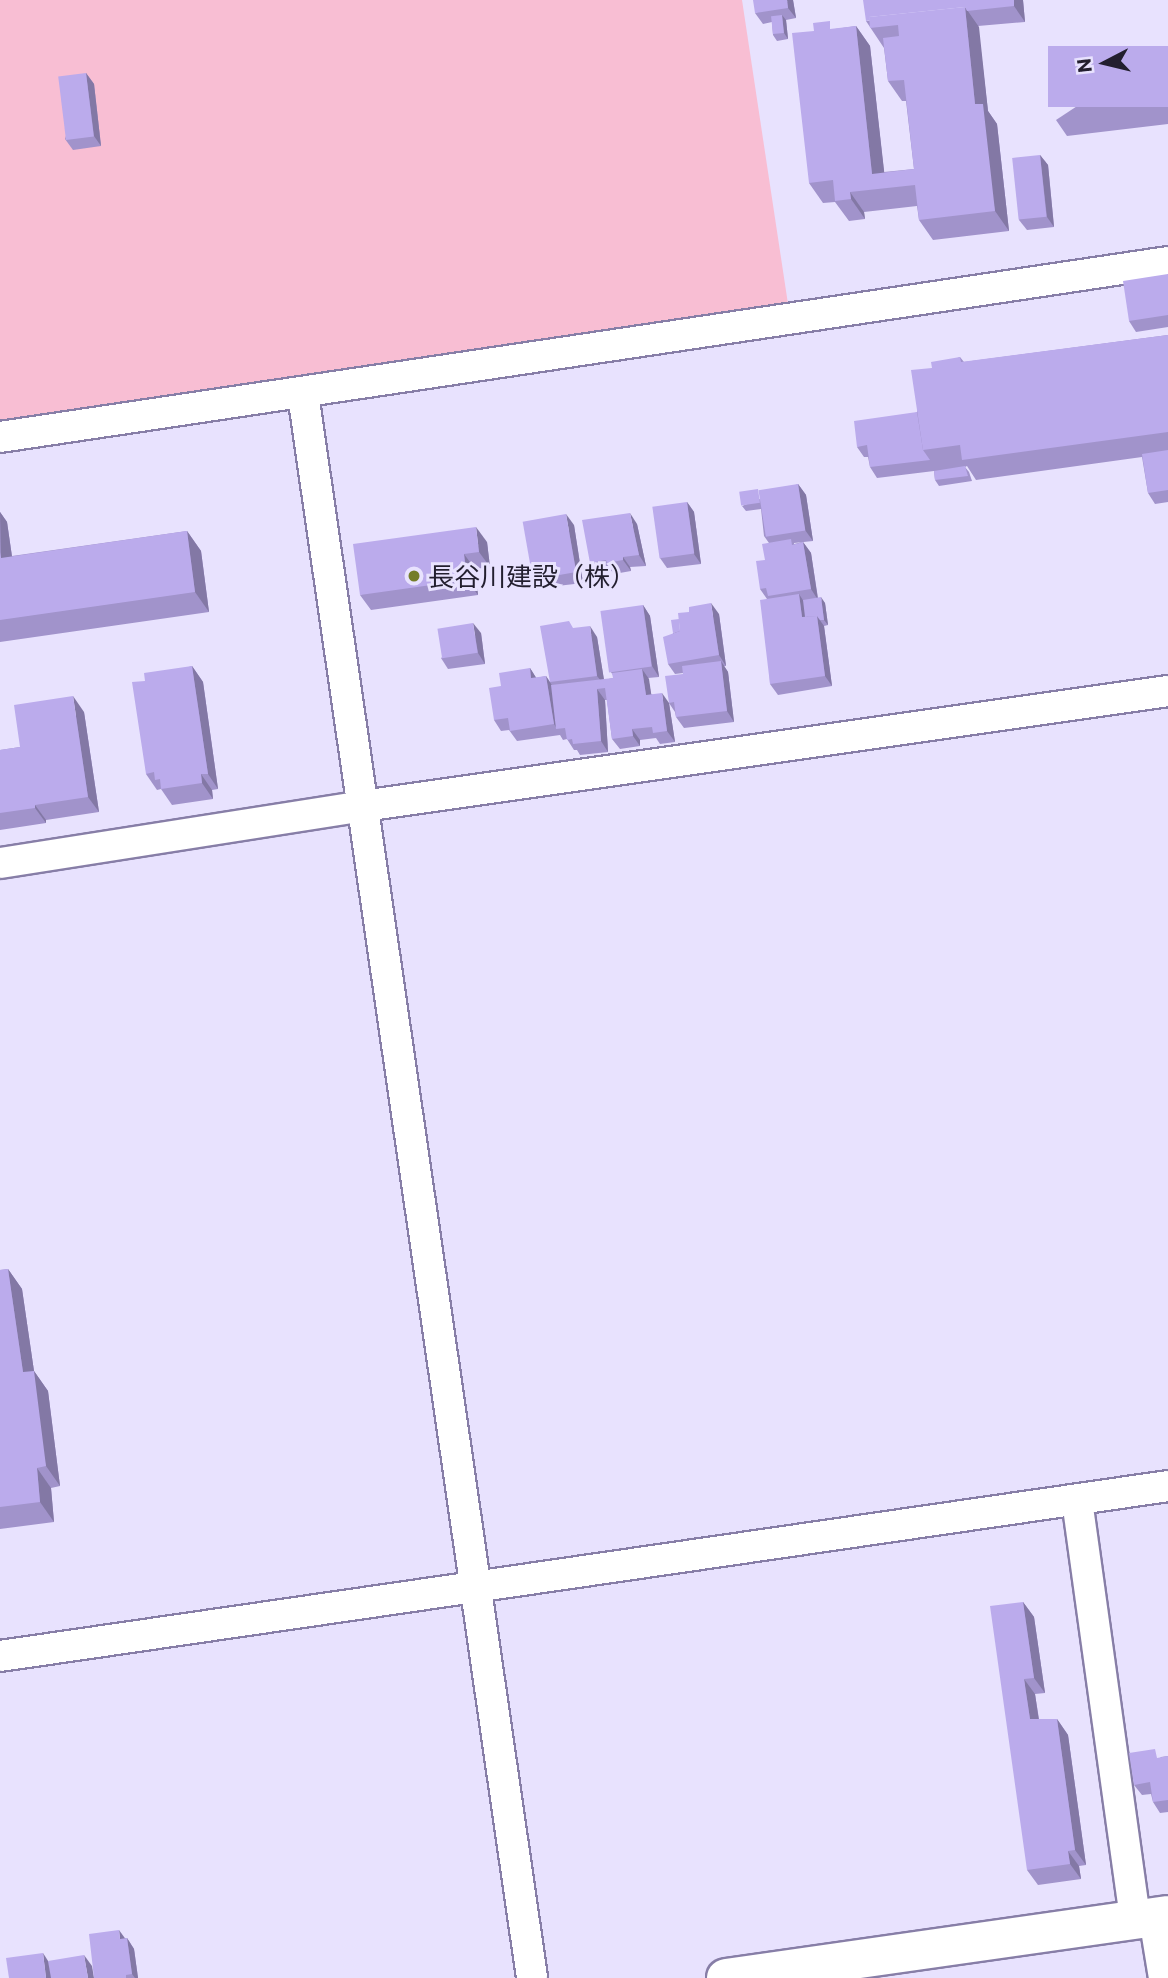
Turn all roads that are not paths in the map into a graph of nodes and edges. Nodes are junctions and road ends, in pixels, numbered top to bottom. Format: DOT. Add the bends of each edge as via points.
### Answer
graph roads {
  1 [pos="1168,262"];
  2 [pos="303,394"];
  3 [pos="0,437"];
  4 [pos="1168,691"];
  5 [pos="363,806"];
  6 [pos="0,863"];
  7 [pos="1168,1486"];
  8 [pos="1077,1500"];
  9 [pos="474,1585"];
  10 [pos="0,1656"];
  11 [pos="1152,1917"];
  12 [pos="532,1978"];
  13 [pos="726,1978"];
  14 [pos="1164,1978"];
  1 -- 2 [label="street"];
  2 -- 3 [label="street"];
  2 -- 5 [label="street"];
  4 -- 5 [label="street"];
  5 -- 6 [label="street"];
  5 -- 9 [label="street"];
  7 -- 8 [label="street"];
  8 -- 9 [label="street"];
  8 -- 11 [label="street"];
  9 -- 10 [label="street"];
  9 -- 12 [label="street"];
  11 -- 13 [label="street"];
  11 -- 14 [label="street"];
}
